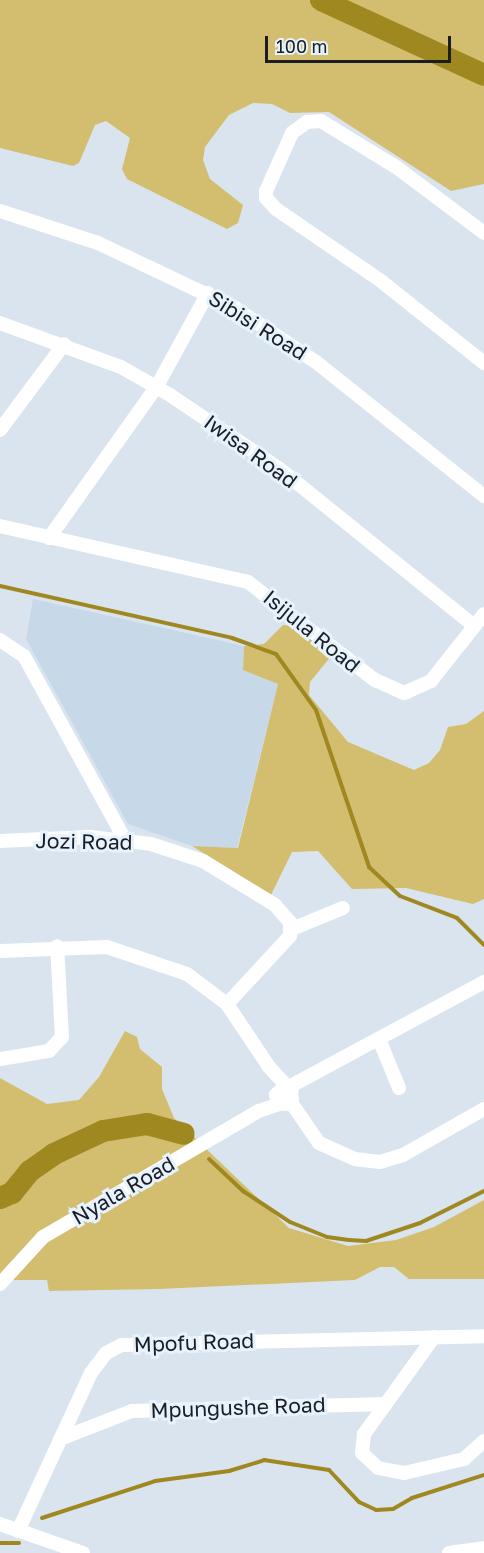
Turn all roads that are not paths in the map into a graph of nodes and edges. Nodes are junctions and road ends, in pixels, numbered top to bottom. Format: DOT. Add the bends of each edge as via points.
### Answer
graph roads {
  1 [pos="0,211"];
  2 [pos="484,233"];
  3 [pos="208,293"];
  4 [pos="0,323"];
  5 [pos="64,344"];
  6 [pos="484,363"];
  7 [pos="157,386"];
  8 [pos="0,430"];
  9 [pos="484,496"];
  10 [pos="0,526"];
  11 [pos="49,538"];
  12 [pos="484,614"];
  13 [pos="474,626"];
  14 [pos="0,640"];
  15 [pos="2,836"];
  16 [pos="124,838"];
  17 [pos="343,908"];
  18 [pos="292,929"];
  19 [pos="57,946"];
  20 [pos="0,951"];
  21 [pos="484,982"];
  22 [pos="227,1004"];
  23 [pos="379,1039"];
  24 [pos="0,1059"];
  25 [pos="399,1088"];
  26 [pos="284,1095"];
  27 [pos="484,1109"];
  28 [pos="0,1284"];
  29 [pos="484,1336"];
  30 [pos="434,1337"];
  31 [pos="386,1404"];
  32 [pos="60,1439"];
  33 [pos="484,1441"];
  34 [pos="0,1524"];
  35 [pos="18,1531"];
  36 [pos="484,1548"];
  37 [pos="83,1553"];
  38 [pos="449,1553"];
  1 -- 3 [label="street, Sibisi Road" via="98,243"];
  2 -- 6 [label="street" via="396,167 321,121 307,122 292,133 268,184 268,203 381,280"];
  3 -- 7 [label="street"];
  3 -- 9 [label="street, Sibisi Road" via="316,362"];
  4 -- 5 [label="street, Iwisa Road"];
  5 -- 7 [label="street, Iwisa Road"];
  5 -- 8 [label="street"];
  7 -- 11 [label="street"];
  7 -- 13 [label="street, Iwisa Road" via="281,470"];
  10 -- 11 [label="street, Isijula Road"];
  11 -- 13 [label="street, Isijula Road" via="248,582 375,680 405,693 431,681"];
  12 -- 13 [label="street, Isijula Road"];
  14 -- 16 [label="street" via="24,656"];
  15 -- 16 [label="street, Jozi Road"];
  16 -- 18 [label="street, Jozi Road" via="175,851 233,877 285,914"];
  17 -- 18 [label="street"];
  18 -- 22 [label="street" via="278,952"];
  19 -- 20 [label="street"];
  19 -- 22 [label="street" via="87,945 135,953 187,974"];
  19 -- 24 [label="street" via="62,1037 49,1051"];
  21 -- 23 [label="street, Nyala Road"];
  22 -- 26 [label="street"];
  23 -- 25 [label="street"];
  23 -- 26 [label="street, Nyala Road"];
  26 -- 27 [label="street" via="319,1143 355,1159 380,1162 403,1155"];
  26 -- 28 [label="street, Nyala Road" via="43,1237"];
  29 -- 30 [label="street, Mpofu Road"];
  30 -- 31 [label="street"];
  30 -- 32 [label="street, Mpofu Road" via="122,1345 99,1359"];
  31 -- 32 [label="street, Mpungushe Road" via="132,1411"];
  31 -- 33 [label="street" via="360,1443 368,1461 391,1473 457,1462"];
  32 -- 35 [label="street, Mpofu Road"];
  34 -- 35 [label="street"];
  35 -- 37 [label="street"];
  36 -- 38 [label="street"];
}
